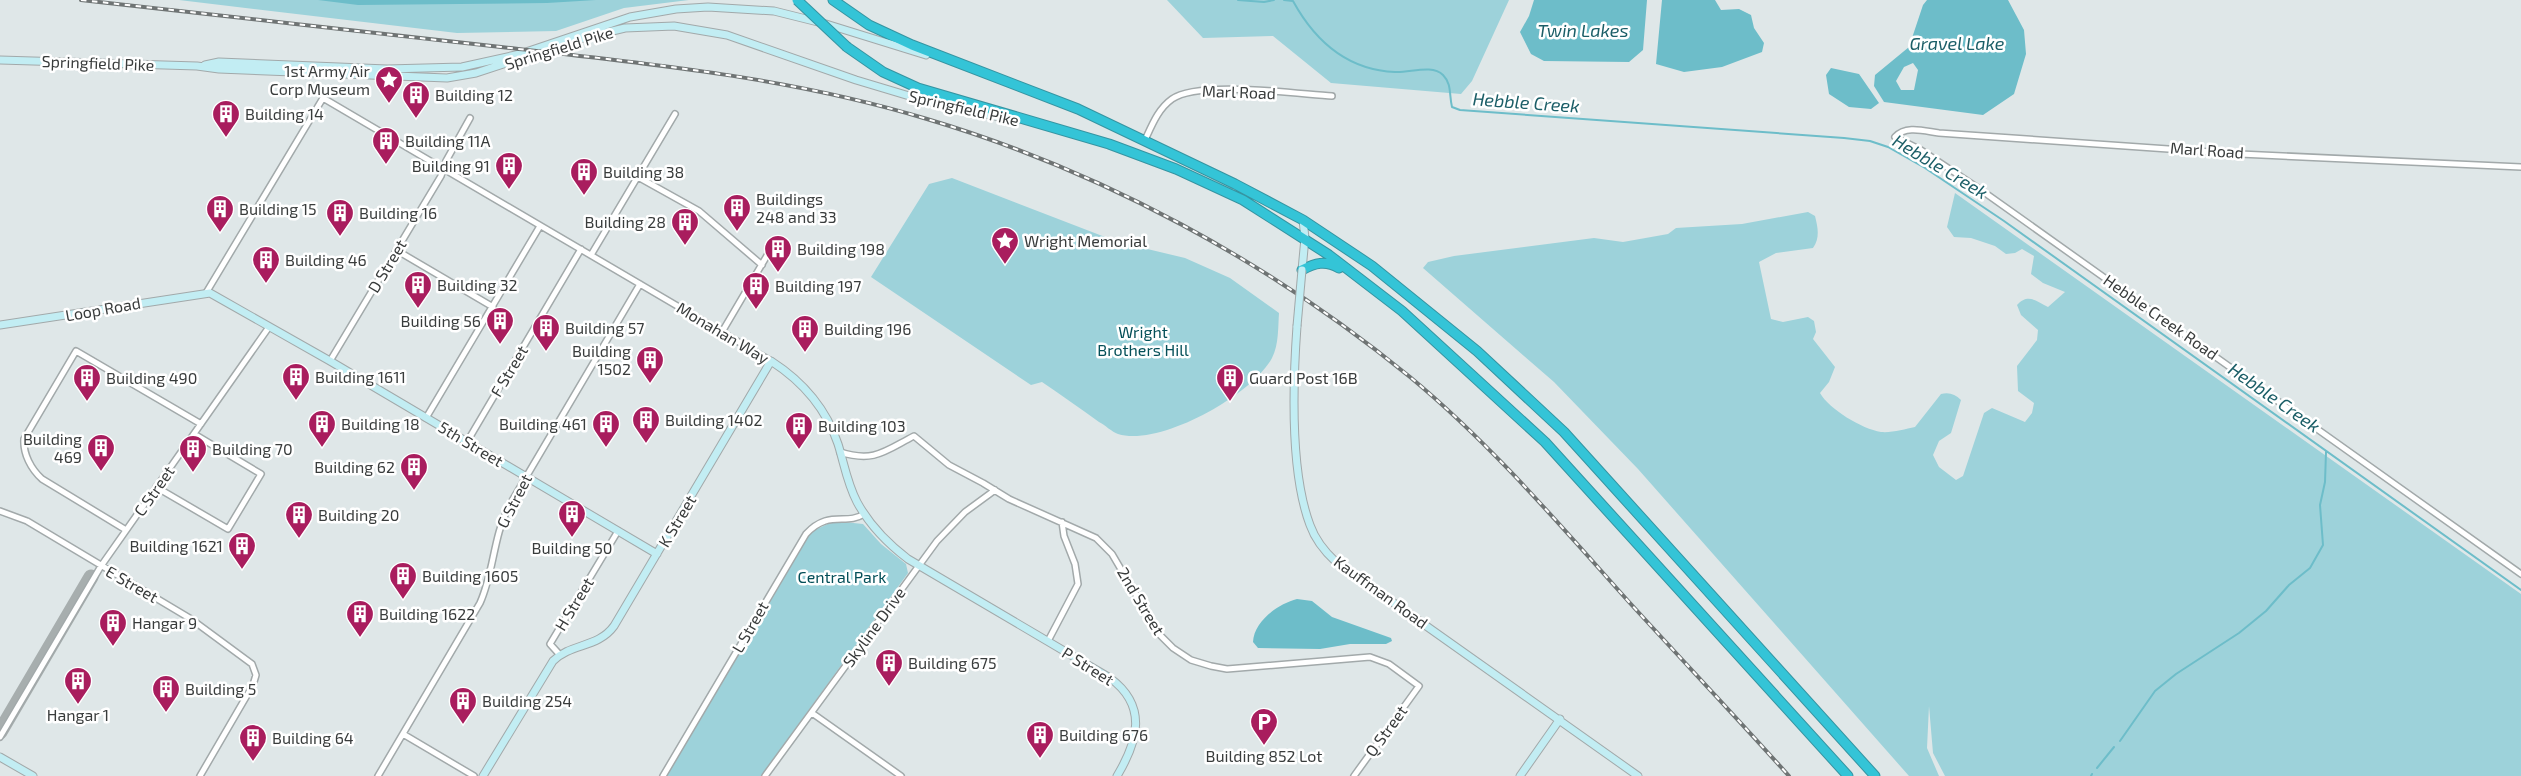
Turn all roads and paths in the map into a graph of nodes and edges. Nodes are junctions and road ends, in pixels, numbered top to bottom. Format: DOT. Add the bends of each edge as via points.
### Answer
graph roads {
  1 [pos="797,0"];
  2 [pos="833,0"];
  3 [pos="0,60"];
  4 [pos="197,66"];
  5 [pos="1332,96"];
  6 [pos="1047,97"];
  7 [pos="674,114"];
  8 [pos="470,118"];
  9 [pos="1058,129"];
  10 [pos="1895,137"];
  11 [pos="1145,140"];
  12 [pos="2521,167"];
  13 [pos="443,170"];
  14 [pos="638,177"];
  15 [pos="1304,220"];
  16 [pos="540,226"];
  17 [pos="1305,238"];
  18 [pos="775,242"];
  19 [pos="581,249"];
  20 [pos="396,250"];
  21 [pos="591,255"];
  22 [pos="762,265"];
  23 [pos="1302,270"];
  24 [pos="640,284"];
  25 [pos="206,293"];
  26 [pos="493,307"];
  27 [pos="0,325"];
  28 [pos="269,327"];
  29 [pos="1419,327"];
  30 [pos="722,332"];
  31 [pos="330,361"];
  32 [pos="771,362"];
  33 [pos="426,418"];
  34 [pos="201,424"];
  35 [pos="194,434"];
  36 [pos="467,442"];
  37 [pos="840,452"];
  38 [pos="526,477"];
  39 [pos="156,487"];
  40 [pos="995,490"];
  41 [pos="0,511"];
  42 [pos="864,514"];
  43 [pos="1062,522"];
  44 [pos="126,530"];
  45 [pos="618,531"];
  46 [pos="657,554"];
  47 [pos="919,564"];
  48 [pos="101,566"];
  49 [pos="2521,574"];
  50 [pos="1048,641"];
  51 [pos="560,655"];
  52 [pos="1419,686"];
  53 [pos="812,713"];
  54 [pos="1560,719"];
  55 [pos="403,734"];
  56 [pos="0,737"];
  57 [pos="0,757"];
  58 [pos="33,776"];
  59 [pos="200,776"];
  60 [pos="378,776"];
  61 [pos="474,776"];
  62 [pos="483,776"];
  63 [pos="663,776"];
  64 [pos="765,776"];
  65 [pos="900,776"];
  66 [pos="1117,776"];
  67 [pos="1354,776"];
  68 [pos="1520,776"];
  69 [pos="1638,776"];
  70 [pos="1848,776"];
  71 [pos="1875,776"];
  1 -- 9 [label="highway, bridge" via="847,47 888,74 918,88"];
  2 -- 6 [label="highway" via="869,24 912,45"];
  3 -- 4 [label="main road, Springfield Pike"];
  4 -- 6 [label="main road, Springfield Pike" via="219,62 444,69 520,54 630,17 676,9 725,7 774,12 826,24"];
  4 -- 9 [label="main road, Springfield Pike" via="438,79 483,71 594,35 639,27 674,26 742,39 926,101"];
  5 -- 11 [label="street, Marl Road" via="1187,91 1172,98 1156,118"];
  6 -- 11 [label="highway"];
  7 -- 14 [label="street"];
  8 -- 13 [label="street, D Street"];
  9 -- 17 [label="highway" via="1116,146 1176,169 1243,200"];
  10 -- 12 [label="street, Marl Road" via="1900,131 1914,130 2240,154"];
  10 -- 49 [label="street, Hebble Creek Road" via="1981,190"];
  11 -- 15 [label="highway"];
  13 -- 16 [label="street, Monahan Way"];
  13 -- 20 [label="street, D Street"];
  13 -- 25 [label="street, Monahan Way" via="323,98"];
  14 -- 21 [label="street"];
  14 -- 22 [label="street" via="699,211"];
  15 -- 17 [label="main road, Kauffman Road"];
  15 -- 71 [label="highway" via="1351,250 1411,296 1564,432"];
  16 -- 19 [label="street, Monahan Way"];
  16 -- 26 [label="street"];
  17 -- 23 [label="main road, Kauffman Road"];
  17 -- 29 [label="highway" via="1368,284"];
  18 -- 22 [label="street"];
  19 -- 21 [label="street, Monahan Way"];
  19 -- 36 [label="street, F Street"];
  20 -- 26 [label="street"];
  20 -- 31 [label="street, D Street"];
  21 -- 24 [label="street, Monahan Way"];
  22 -- 30 [label="street"];
  23 -- 29 [label="highway" via="1317,263 1331,263"];
  23 -- 54 [label="main road, Kauffman Road, bridge" via="1294,390 1297,455 1308,518 1318,542 1336,562"];
  24 -- 30 [label="street, Monahan Way"];
  24 -- 38 [label="street, G Street"];
  25 -- 27 [label="main road, Loop Road"];
  25 -- 28 [label="main road, 5th Street"];
  26 -- 33 [label="street"];
  28 -- 31 [label="main road, 5th Street"];
  28 -- 34 [label="street, C Street"];
  29 -- 70 [label="highway" via="1497,396 1578,475"];
  30 -- 32 [label="street, Monahan Way"];
  31 -- 33 [label="main road, 5th Street"];
  32 -- 37 [label="main road, Monahan Way" via="792,376 812,396 830,425"];
  32 -- 46 [label="main road, K Street"];
  33 -- 36 [label="main road, 5th Street"];
  34 -- 35 [label="street, C Street"];
  34 -- 44 [label="street" via="76,351 24,439 25,453 42,480"];
  35 -- 39 [label="street, C Street"];
  35 -- 39 [label="street" via="261,474 228,529"];
  36 -- 38 [label="main road, 5th Street"];
  37 -- 40 [label="street, 2nd Street" via="869,458 914,436 950,465"];
  37 -- 42 [label="main road, Monahan Way" via="848,483"];
  38 -- 45 [label="main road, 5th Street"];
  38 -- 55 [label="street, G Street" via="501,524 480,603"];
  39 -- 44 [label="street, C Street"];
  40 -- 43 [label="street, 2nd Street" via="1012,502"];
  40 -- 47 [label="street, Skyline Drive" via="954,522"];
  41 -- 48 [label="street, E Street" via="28,521"];
  42 -- 47 [label="main road, Monahan Way" via="888,542"];
  42 -- 63 [label="street, L Street" via="858,518 822,522 806,534"];
  43 -- 50 [label="street" via="1078,584"];
  43 -- 52 [label="street, 2nd Street" via="1087,533 1105,546 1158,634 1191,660 1227,669 1370,656 1389,664"];
  44 -- 48 [label="street, C Street"];
  45 -- 46 [label="main road, 5th Street"];
  45 -- 51 [label="street, H Street" via="550,644"];
  46 -- 51 [label="main road, K Street" via="608,634 595,643"];
  47 -- 50 [label="main road, Monahan Way"];
  47 -- 53 [label="street, Skyline Drive"];
  48 -- 56 [label="street, C Street"];
  48 -- 59 [label="street, E Street" via="201,624 254,668 256,678 251,689"];
  50 -- 66 [label="main road, P Street" via="1110,678 1128,698 1135,714 1136,733 1131,752"];
  51 -- 62 [label="main road, H Street" via="544,674"];
  52 -- 67 [label="street, Q Street"];
  53 -- 64 [label="street, Skyline Drive"];
  53 -- 65 [label="street"];
  54 -- 68 [label="main road"];
  54 -- 69 [label="main road, Kauffman Road"];
  55 -- 60 [label="street, G Street"];
  55 -- 61 [label="street"];
  57 -- 58 [label="main road"];
}
